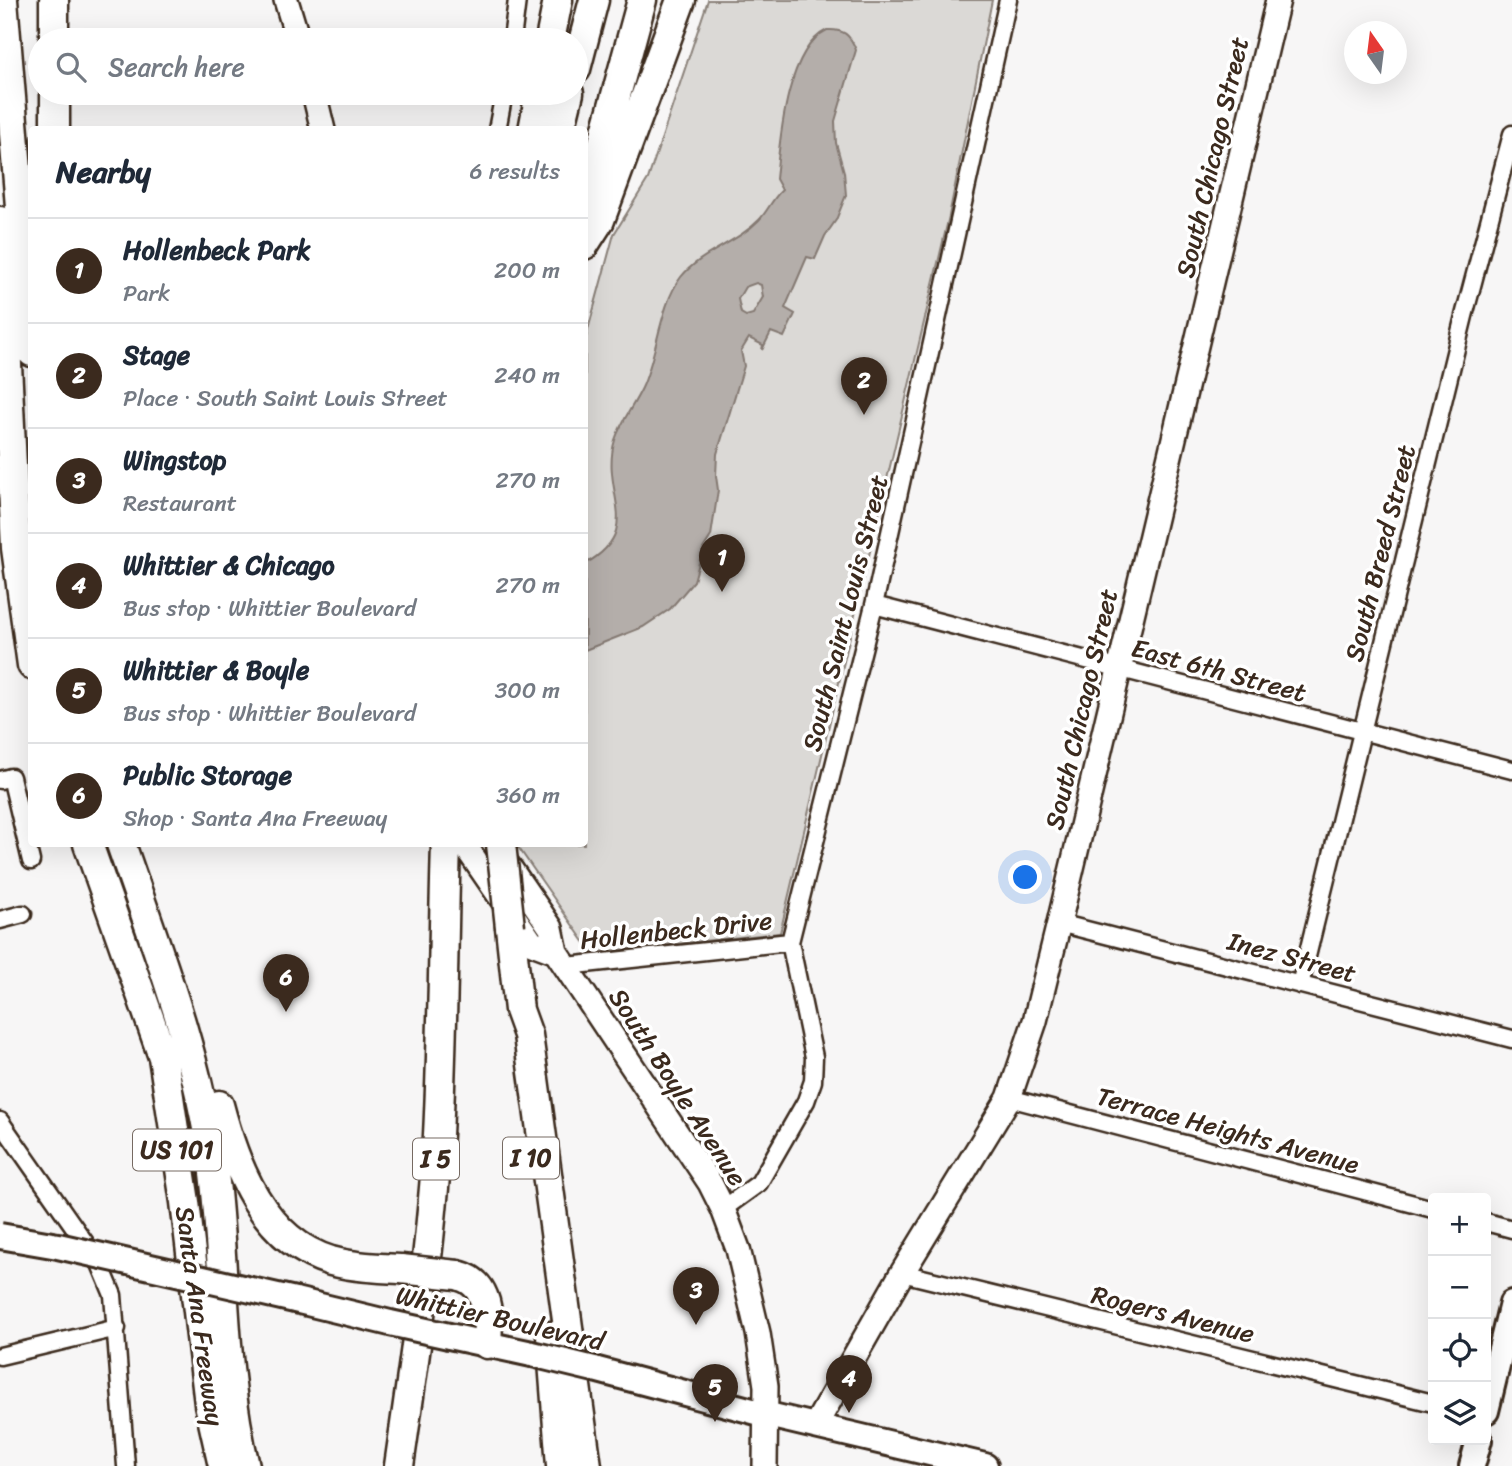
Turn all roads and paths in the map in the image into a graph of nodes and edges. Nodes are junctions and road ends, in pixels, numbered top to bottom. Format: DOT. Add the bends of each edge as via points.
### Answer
graph roads {
  1 [pos="3,0"];
  2 [pos="54,0"];
  3 [pos="286,0"];
  4 [pos="517,0"];
  5 [pos="558,0"];
  6 [pos="594,0"];
  7 [pos="642,0"];
  8 [pos="681,0"];
  9 [pos="1008,0"];
  10 [pos="1278,0"];
  11 [pos="54,28"];
  12 [pos="294,28"];
  13 [pos="514,28"];
  14 [pos="552,28"];
  15 [pos="587,28"];
  16 [pos="55,105"];
  17 [pos="317,105"];
  18 [pos="502,105"];
  19 [pos="538,105"];
  20 [pos="566,105"];
  21 [pos="55,126"];
  22 [pos="322,126"];
  23 [pos="498,126"];
  24 [pos="534,126"];
  25 [pos="561,126"];
  26 [pos="1512,134"];
  27 [pos="588,197"];
  28 [pos="0,221"];
  29 [pos="588,239"];
  30 [pos="28,303"];
  31 [pos="0,403"];
  32 [pos="16,548"];
  33 [pos="874,605"];
  34 [pos="28,636"];
  35 [pos="1120,669"];
  36 [pos="1361,732"];
  37 [pos="1512,770"];
  38 [pos="5,779"];
  39 [pos="89,847"];
  40 [pos="122,847"];
  41 [pos="452,847"];
  42 [pos="453,847"];
  43 [pos="495,847"];
  44 [pos="501,847"];
  45 [pos="31,861"];
  46 [pos="23,914"];
  47 [pos="0,920"];
  48 [pos="1059,923"];
  49 [pos="790,942"];
  50 [pos="561,959"];
  51 [pos="1300,985"];
  52 [pos="519,1010"];
  53 [pos="181,1017"];
  54 [pos="1512,1039"];
  55 [pos="1009,1098"];
  56 [pos="0,1121"];
  57 [pos="1428,1208"];
  58 [pos="723,1209"];
  59 [pos="1491,1223"];
  60 [pos="1512,1229"];
  61 [pos="0,1236"];
  62 [pos="902,1273"];
  63 [pos="1512,1303"];
  64 [pos="117,1328"];
  65 [pos="488,1345"];
  66 [pos="0,1356"];
  67 [pos="1491,1390"];
  68 [pos="1428,1402"];
  69 [pos="764,1414"];
  70 [pos="815,1426"];
  71 [pos="1478,1445"];
  72 [pos="126,1466"];
  73 [pos="223,1466"];
  74 [pos="245,1466"];
  75 [pos="399,1466"];
  76 [pos="561,1466"];
  77 [pos="587,1466"];
  78 [pos="765,1466"];
  79 [pos="985,1466"];
  80 [pos="1472,1466"];
  1 -- 30 [label="highway"];
  2 -- 11 [label="highway"];
  3 -- 12 [label="street"];
  4 -- 13 [label="street"];
  5 -- 14 [label="highway"];
  6 -- 15 [label="highway"];
  7 -- 27 [label="highway"];
  8 -- 29 [label="highway" via="600,220"];
  9 -- 33 [label="street, South Saint Louis Street"];
  10 -- 35 [label="street, South Chicago Street"];
  16 -- 21 [label="highway"];
  17 -- 22 [label="street"];
  18 -- 23 [label="street"];
  19 -- 24 [label="highway"];
  20 -- 25 [label="highway"];
  26 -- 36 [label="street, South Breed Street"];
  28 -- 32 [label="highway"];
  31 -- 32 [label="highway"];
  32 -- 34 [label="highway"];
  33 -- 35 [label="street, East 6th Street"];
  33 -- 49 [label="street, South Saint Louis Street"];
  35 -- 36 [label="street, East 6th Street"];
  35 -- 48 [label="street, South Chicago Street"];
  36 -- 37 [label="street, East 6th Street"];
  36 -- 51 [label="street, South Breed Street"];
  38 -- 45 [label="street"];
  39 -- 73 [label="highway, Santa Ana Freeway / US 101" via="163,1057 209,1404"];
  40 -- 53 [label="highway, Santa Ana Freeway / US 101"];
  41 -- 75 [label="highway, I 5" via="438,1137 424,1289"];
  42 -- 50 [label="street, South Boyle Avenue" via="532,943"];
  43 -- 50 [label="street, South Boyle Avenue" via="551,928"];
  44 -- 52 [label="highway, bridge"];
  46 -- 47 [label="street"];
  48 -- 51 [label="street, Inez Street"];
  48 -- 55 [label="street, South Chicago Street"];
  49 -- 50 [label="street, Hollenbeck Drive"];
  49 -- 58 [label="street, South Saint Louis Street" via="814,1057 813,1080 806,1101 759,1183"];
  50 -- 58 [label="street, South Boyle Avenue"];
  51 -- 54 [label="street, Inez Street"];
  52 -- 76 [label="highway, I 10" via="517,1037"];
  52 -- 77 [label="highway" via="528,1035"];
  53 -- 65 [label="highway, bridge" via="204,1048 245,1184 285,1233 316,1254 348,1264 471,1280 480,1289 488,1314"];
  53 -- 74 [label="highway, Santa Ana Freeway / US 101" via="212,1163 236,1421"];
  55 -- 57 [label="street, Terrace Heights Avenue"];
  55 -- 62 [label="street, South Chicago Street"];
  56 -- 64 [label="street" via="100,1264 113,1295"];
  58 -- 69 [label="street, South Boyle Avenue" via="738,1249 758,1333 766,1386"];
  59 -- 60 [label="street"];
  61 -- 65 [label="main road, Whittier Boulevard, bridge"];
  62 -- 68 [label="street, Rogers Avenue"];
  62 -- 70 [label="street, South Chicago Street"];
  63 -- 67 [label="main road"];
  64 -- 66 [label="street"];
  64 -- 72 [label="street"];
  65 -- 69 [label="main road, Whittier Boulevard, bridge"];
  69 -- 70 [label="main road, Whittier Boulevard"];
  69 -- 78 [label="street, South Boyle Avenue"];
  70 -- 79 [label="main road, Whittier Boulevard"];
  71 -- 80 [label="main road"];
}
